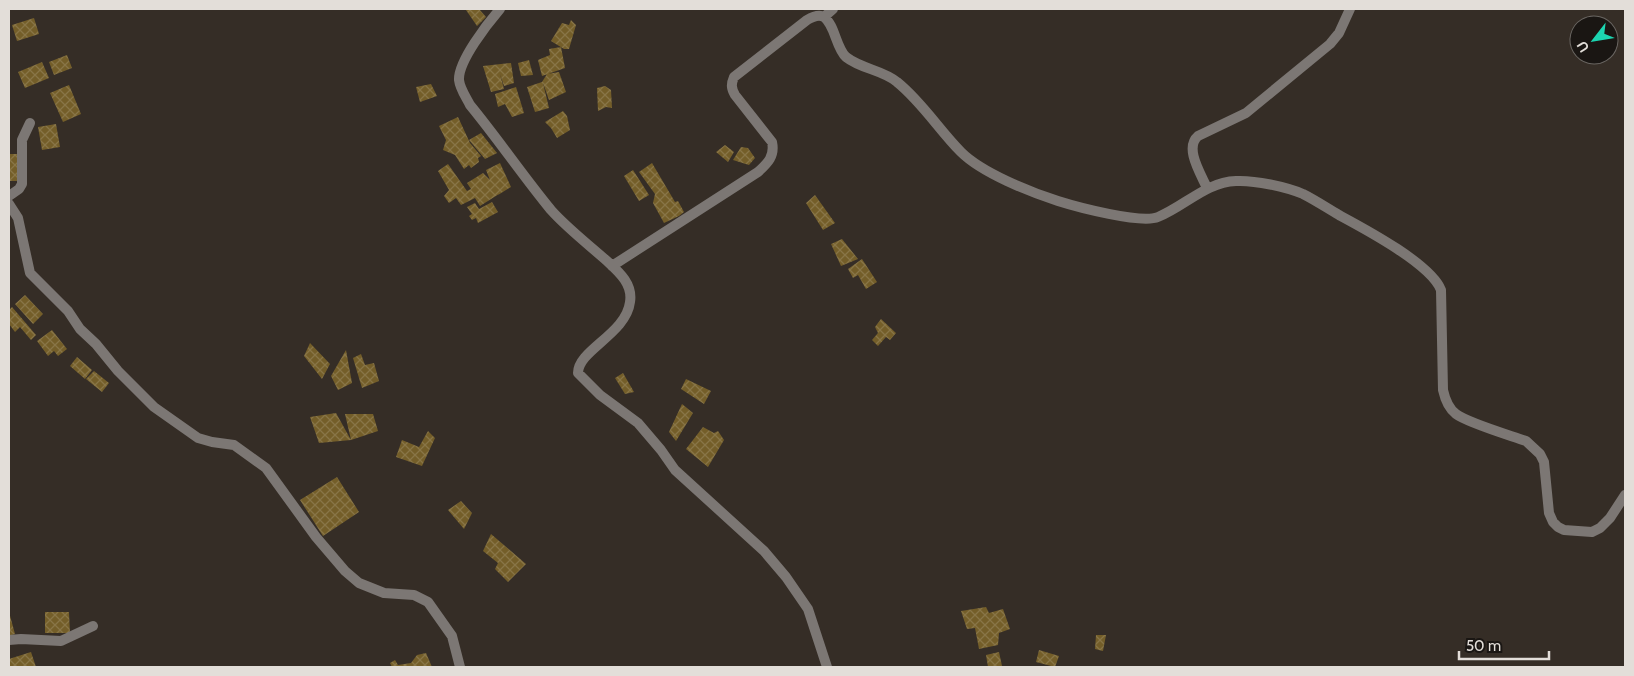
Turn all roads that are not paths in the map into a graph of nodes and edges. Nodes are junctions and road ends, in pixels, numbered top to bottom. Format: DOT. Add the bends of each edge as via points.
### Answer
graph roads {
  1 [pos="500,9"];
  2 [pos="833,9"];
  3 [pos="1350,9"];
  4 [pos="824,17"];
  5 [pos="30,123"];
  6 [pos="1207,188"];
  7 [pos="9,196"];
  8 [pos="9,204"];
  9 [pos="612,266"];
  10 [pos="1625,495"];
  11 [pos="93,626"];
  12 [pos="9,640"];
  13 [pos="460,667"];
  14 [pos="827,667"];
  1 -- 9 [label="street" via="462,66 459,73 461,89 552,211"];
  2 -- 4 [label="street"];
  3 -- 6 [label="street" via="1330,44 1246,113 1194,140 1194,156"];
  4 -- 6 [label="street" via="845,55 896,80 961,152 986,171 1075,206 1149,220"];
  4 -- 9 [label="street" via="807,20 734,77 734,95 772,142 774,150 766,164"];
  5 -- 7 [label="street" via="22,140 22,184"];
  6 -- 10 [label="street" via="1246,181 1303,194 1382,239 1430,274 1441,290 1444,398 1462,418 1526,441 1537,450 1546,470 1549,513 1558,527 1592,532 1610,518"];
  8 -- 13 [label="street" via="18,218 30,273 118,372 154,408 198,438 234,445 266,468 345,572 360,583 384,593 414,595 428,602 452,636"];
  9 -- 14 [label="street" via="630,288 626,318 584,357 578,373 600,395 638,423 675,470 764,551 808,609"];
  11 -- 12 [label="street" via="61,641"];
}
